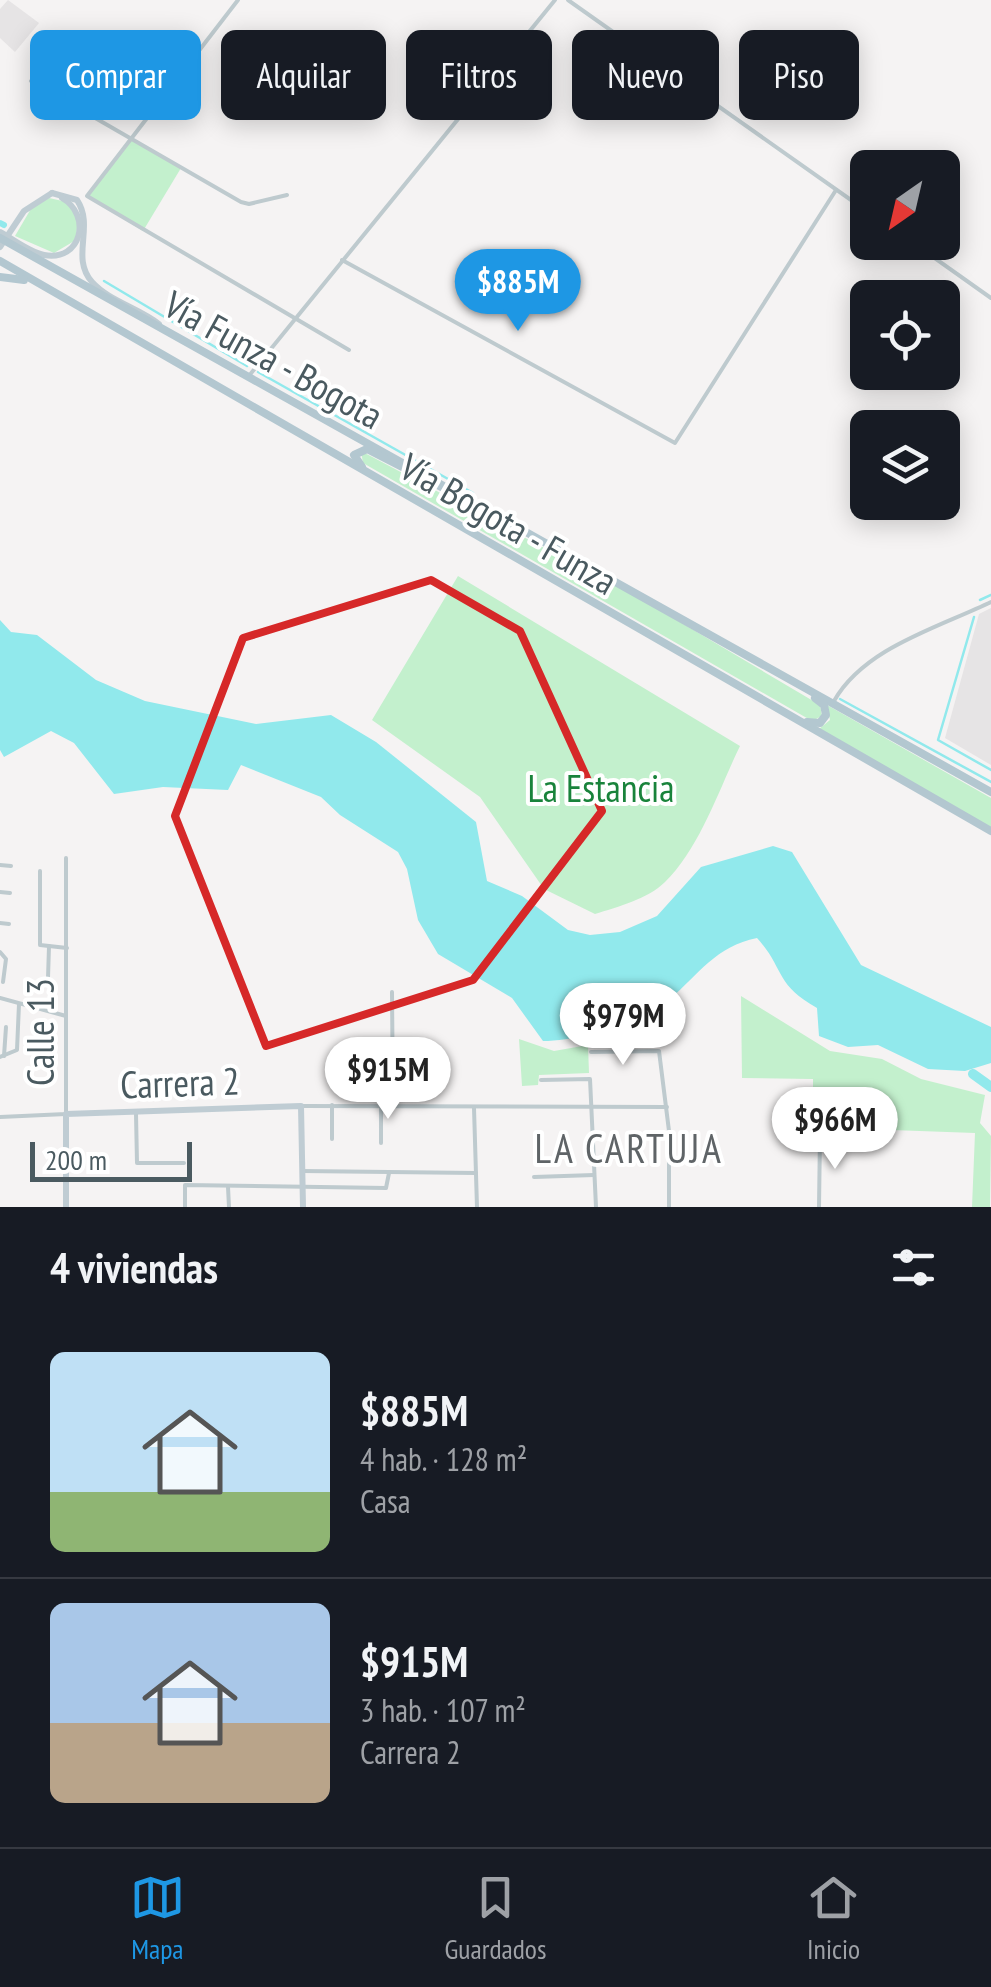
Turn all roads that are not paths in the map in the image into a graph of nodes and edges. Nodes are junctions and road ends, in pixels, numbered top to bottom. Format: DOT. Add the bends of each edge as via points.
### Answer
graph roads {
  1 [pos="238,0"];
  2 [pos="555,0"];
  3 [pos="568,0"];
  4 [pos="98,120"];
  5 [pos="130,139"];
  6 [pos="836,190"];
  7 [pos="52,193"];
  8 [pos="287,195"];
  9 [pos="850,200"];
  10 [pos="0,235"];
  11 [pos="0,246"];
  12 [pos="342,260"];
  13 [pos="937,260"];
  14 [pos="0,261"];
  15 [pos="0,277"];
  16 [pos="991,298"];
  17 [pos="66,299"];
  18 [pos="293,319"];
  19 [pos="172,334"];
  20 [pos="349,350"];
  21 [pos="248,377"];
  22 [pos="461,494"];
  23 [pos="436,512"];
  24 [pos="991,602"];
  25 [pos="721,639"];
  26 [pos="706,668"];
  27 [pos="833,703"];
  28 [pos="991,792"];
  29 [pos="991,832"];
  30 [pos="66,858"];
  31 [pos="0,865"];
  32 [pos="11,866"];
  33 [pos="40,871"];
  34 [pos="0,892"];
  35 [pos="10,893"];
  36 [pos="0,923"];
  37 [pos="9,924"];
  38 [pos="48,946"];
  39 [pos="67,948"];
  40 [pos="0,952"];
  41 [pos="48,978"];
  42 [pos="4,982"];
  43 [pos="392,992"];
  44 [pos="0,998"];
  45 [pos="19,1002"];
  46 [pos="66,1016"];
  47 [pos="6,1027"];
  48 [pos="590,1052"];
  49 [pos="2,1056"];
  50 [pos="541,1080"];
  51 [pos="332,1105"];
  52 [pos="381,1105"];
  53 [pos="301,1106"];
  54 [pos="393,1106"];
  55 [pos="667,1107"];
  56 [pos="474,1108"];
  57 [pos="591,1108"];
  58 [pos="136,1110"];
  59 [pos="66,1114"];
  60 [pos="0,1118"];
  61 [pos="824,1128"];
  62 [pos="332,1139"];
  63 [pos="382,1143"];
  64 [pos="184,1163"];
  65 [pos="302,1171"];
  66 [pos="389,1173"];
  67 [pos="476,1173"];
  68 [pos="594,1175"];
  69 [pos="534,1177"];
  70 [pos="228,1184"];
  71 [pos="302,1186"];
  72 [pos="66,1207"];
  73 [pos="185,1207"];
  74 [pos="229,1207"];
  75 [pos="302,1207"];
  76 [pos="477,1207"];
  77 [pos="596,1207"];
  78 [pos="669,1207"];
  79 [pos="819,1207"];
  1 -- 5 [label="street"];
  2 -- 12 [label="street"];
  3 -- 6 [label="street"];
  4 -- 5 [label="street"];
  5 -- 8 [label="street" via="246,204"];
  5 -- 18 [label="street" via="87,193 89,200"];
  6 -- 9 [label="street"];
  6 -- 12 [label="street" via="675,443"];
  7 -- 10 [label="street" via="81,218 81,235 72,247 42,254"];
  7 -- 11 [label="street" via="32,202"];
  7 -- 19 [label="street" via="78,200 84,211 82,263 90,280"];
  10 -- 19 [label="main road, Vía Funza - Bogota"];
  12 -- 18 [label="street"];
  13 -- 16 [label="street"];
  14 -- 17 [label="main road, Vía Bogota - Funza"];
  15 -- 17 [label="main road" via="18,277"];
  17 -- 23 [label="main road, Vía Bogota - Funza"];
  18 -- 20 [label="street"];
  18 -- 21 [label="street"];
  19 -- 21 [label="main road, Vía Funza - Bogota"];
  21 -- 22 [label="main road, Vía Funza - Bogota"];
  22 -- 23 [label="main road" via="358,450 357,464"];
  22 -- 25 [label="main road, Vía Funza - Bogota"];
  23 -- 26 [label="main road, Vía Bogota - Funza"];
  24 -- 27 [label="street" via="872,660 846,678"];
  25 -- 26 [label="main road" via="820,701 826,715 811,724"];
  25 -- 27 [label="main road, Vía Funza - Bogota"];
  26 -- 29 [label="main road, Vía Bogota - Funza"];
  27 -- 28 [label="main road, Vía Funza - Bogota"];
  30 -- 39 [label="street, Calle 13"];
  31 -- 32 [label="street"];
  33 -- 38 [label="street" via="40,945"];
  34 -- 35 [label="street"];
  36 -- 37 [label="street"];
  38 -- 39 [label="street"];
  38 -- 41 [label="street"];
  39 -- 46 [label="street, Calle 13"];
  40 -- 42 [label="street" via="6,959"];
  43 -- 54 [label="street"];
  44 -- 45 [label="street"];
  45 -- 46 [label="street"];
  45 -- 49 [label="street" via="17,1050"];
  46 -- 59 [label="street, Calle 13"];
  47 -- 49 [label="street"];
  48 -- 55 [label="street" via="659,1051"];
  50 -- 57 [label="street" via="590,1079"];
  51 -- 52 [label="street, Carrera 2"];
  51 -- 53 [label="street, Carrera 2"];
  51 -- 62 [label="street"];
  52 -- 54 [label="street, Carrera 2"];
  52 -- 63 [label="street"];
  53 -- 58 [label="street, Carrera 2"];
  53 -- 65 [label="street"];
  54 -- 56 [label="street, Carrera 2"];
  55 -- 57 [label="street, Carrera 2"];
  55 -- 78 [label="street"];
  56 -- 57 [label="street, Carrera 2"];
  56 -- 67 [label="street"];
  57 -- 68 [label="street"];
  58 -- 59 [label="street, Carrera 2"];
  58 -- 64 [label="street" via="137,1163"];
  59 -- 60 [label="street"];
  59 -- 72 [label="street, Calle 13"];
  61 -- 79 [label="street"];
  65 -- 66 [label="street"];
  65 -- 71 [label="street"];
  66 -- 67 [label="street"];
  66 -- 71 [label="street" via="388,1188"];
  67 -- 76 [label="street"];
  68 -- 69 [label="street"];
  68 -- 77 [label="street"];
  70 -- 71 [label="street"];
  70 -- 73 [label="street" via="185,1185"];
  70 -- 74 [label="street"];
  71 -- 75 [label="street"];
}
